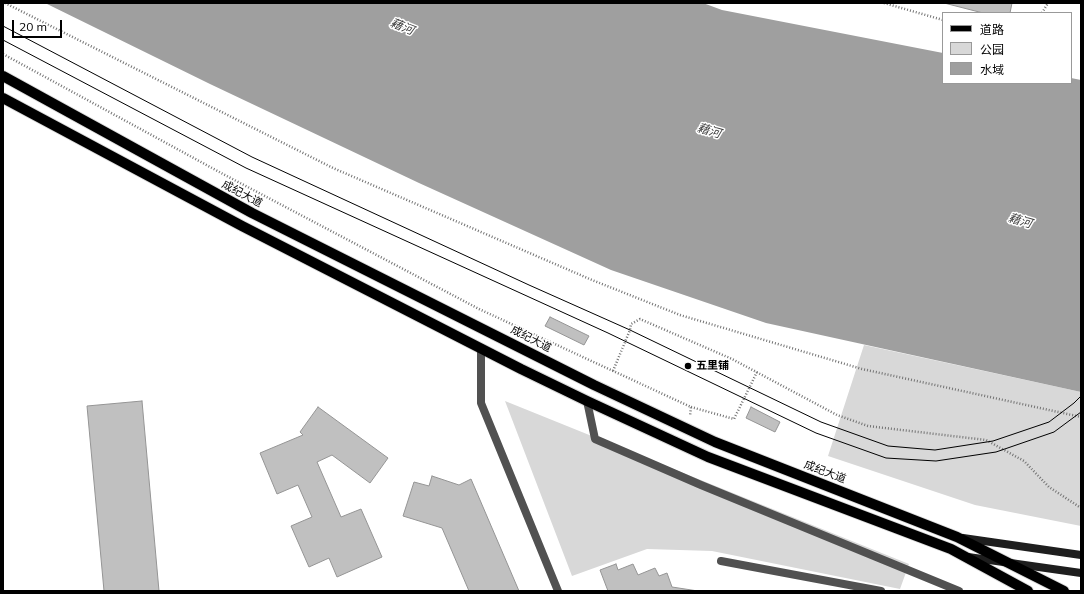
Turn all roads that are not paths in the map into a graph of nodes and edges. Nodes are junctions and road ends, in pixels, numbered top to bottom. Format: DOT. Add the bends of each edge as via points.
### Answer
graph roads {
  1 [pos="3,76"];
  2 [pos="3,98"];
  3 [pos="481,348"];
  4 [pos="587,401"];
  5 [pos="957,537"];
  6 [pos="1081,555"];
  7 [pos="964,556"];
  8 [pos="721,561"];
  9 [pos="1008,562"];
  10 [pos="1081,573"];
  11 [pos="558,591"];
  12 [pos="881,591"];
  13 [pos="959,591"];
  14 [pos="1028,591"];
  15 [pos="1064,591"];
  1 -- 5 [label="main road, 成纪大道" via="252,213 594,385 715,442"];
  2 -- 3 [label="main road" via="242,226"];
  3 -- 4 [label="main road"];
  3 -- 11 [label="street" via="481,403"];
  4 -- 7 [label="main road" via="708,457"];
  4 -- 13 [label="street" via="595,439 701,486"];
  5 -- 6 [label="main road"];
  5 -- 9 [label="main road, 成纪大道"];
  7 -- 9 [label="main road"];
  7 -- 14 [label="main road"];
  8 -- 12 [label="street"];
  9 -- 10 [label="main road"];
  9 -- 15 [label="main road, 成纪大道"];
}
